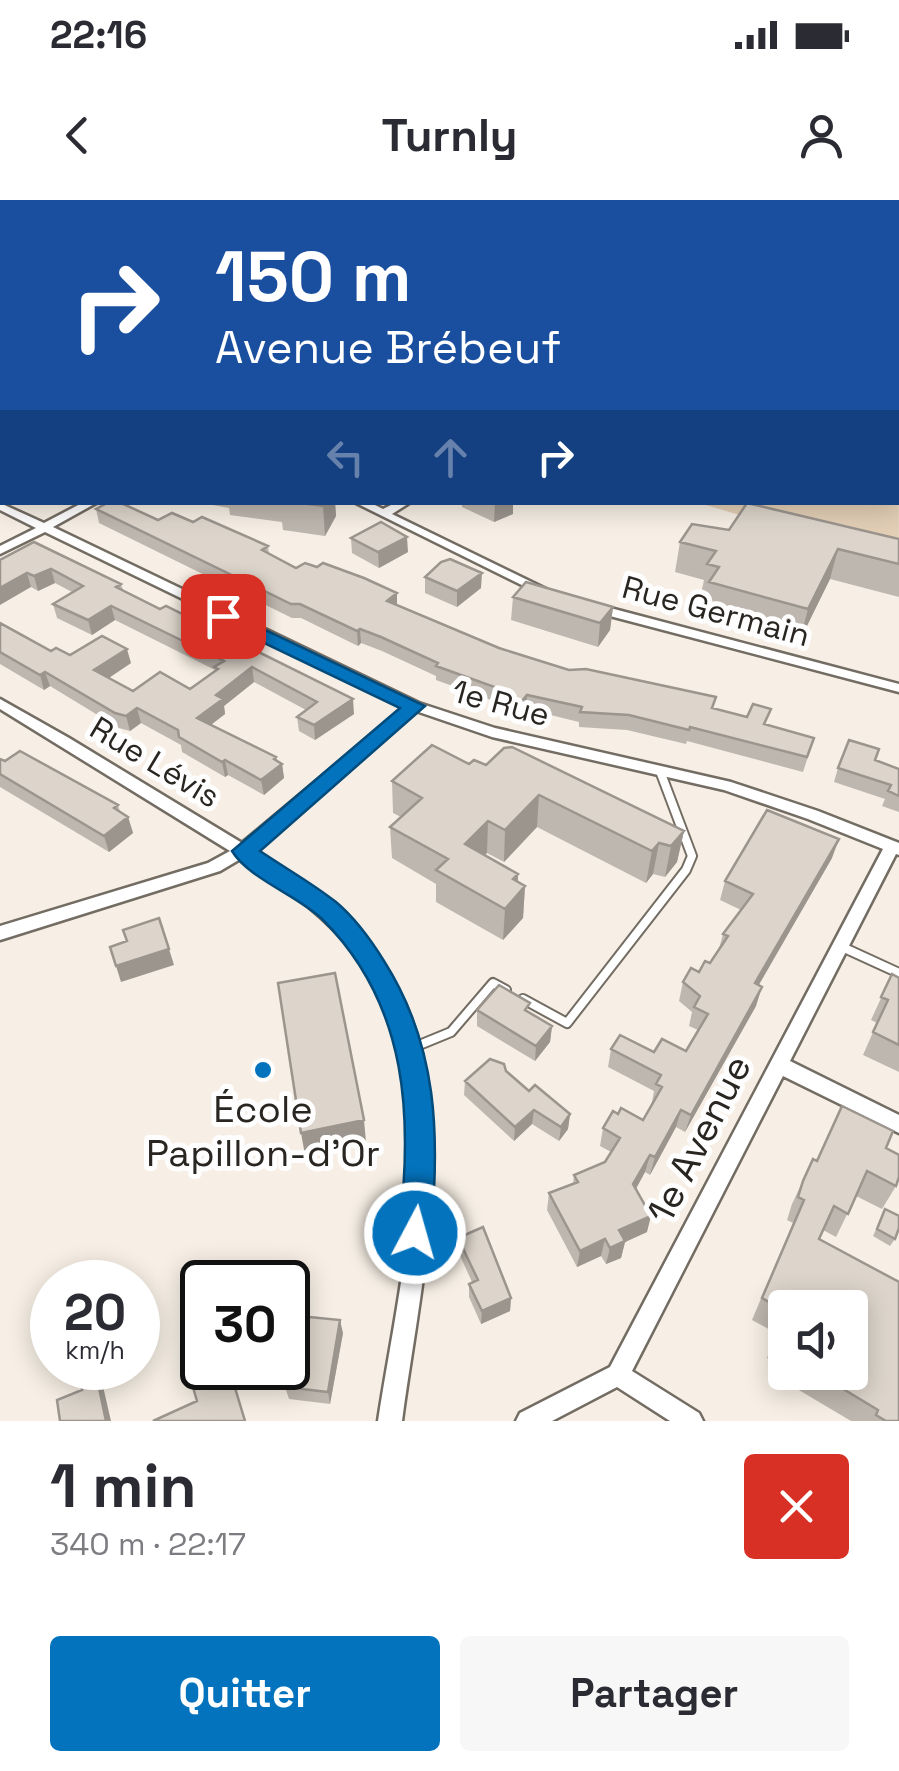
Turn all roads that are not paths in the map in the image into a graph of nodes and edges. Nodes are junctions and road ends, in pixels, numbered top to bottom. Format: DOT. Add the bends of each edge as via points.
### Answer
graph roads {
  1 [pos="87,505"];
  2 [pos="365,505"];
  3 [pos="400,505"];
  4 [pos="0,506"];
  5 [pos="384,513"];
  6 [pos="45,528"];
  7 [pos="0,551"];
  8 [pos="548,591"];
  9 [pos="580,603"];
  10 [pos="899,688"];
  11 [pos="0,703"];
  12 [pos="414,706"];
  13 [pos="660,771"];
  14 [pos="896,848"];
  15 [pos="244,851"];
  16 [pos="0,933"];
  17 [pos="840,946"];
  18 [pos="899,972"];
  19 [pos="411,1048"];
  20 [pos="777,1064"];
  21 [pos="899,1124"];
  22 [pos="618,1374"];
  23 [pos="390,1421"];
  24 [pos="528,1421"];
  25 [pos="691,1421"];
  1 -- 6 [label="street"];
  2 -- 5 [label="street"];
  3 -- 5 [label="street"];
  4 -- 6 [label="street, 1e Rue"];
  5 -- 8 [label="street"];
  6 -- 7 [label="street"];
  6 -- 12 [label="street, 1e Rue"];
  9 -- 10 [label="street, Rue Germain"];
  11 -- 15 [label="street, Rue Lévis"];
  12 -- 13 [label="street, 1e Rue" via="492,732"];
  12 -- 15 [label="street"];
  13 -- 14 [label="street, 1e Rue" via="814,814"];
  13 -- 19 [label="lane" via="692,856 566,1023 493,983 452,1032"];
  14 -- 17 [label="street, 1e Avenue"];
  15 -- 16 [label="street" via="214,868"];
  15 -- 19 [label="street, Rue Lévis" via="330,911 362,948 393,998"];
  17 -- 18 [label="lane"];
  17 -- 20 [label="street, 1e Avenue"];
  19 -- 23 [label="street, Rue Lévis" via="423,1162"];
  20 -- 21 [label="street"];
  20 -- 22 [label="street, 1e Avenue"];
  22 -- 24 [label="street"];
  22 -- 25 [label="street"];
}
